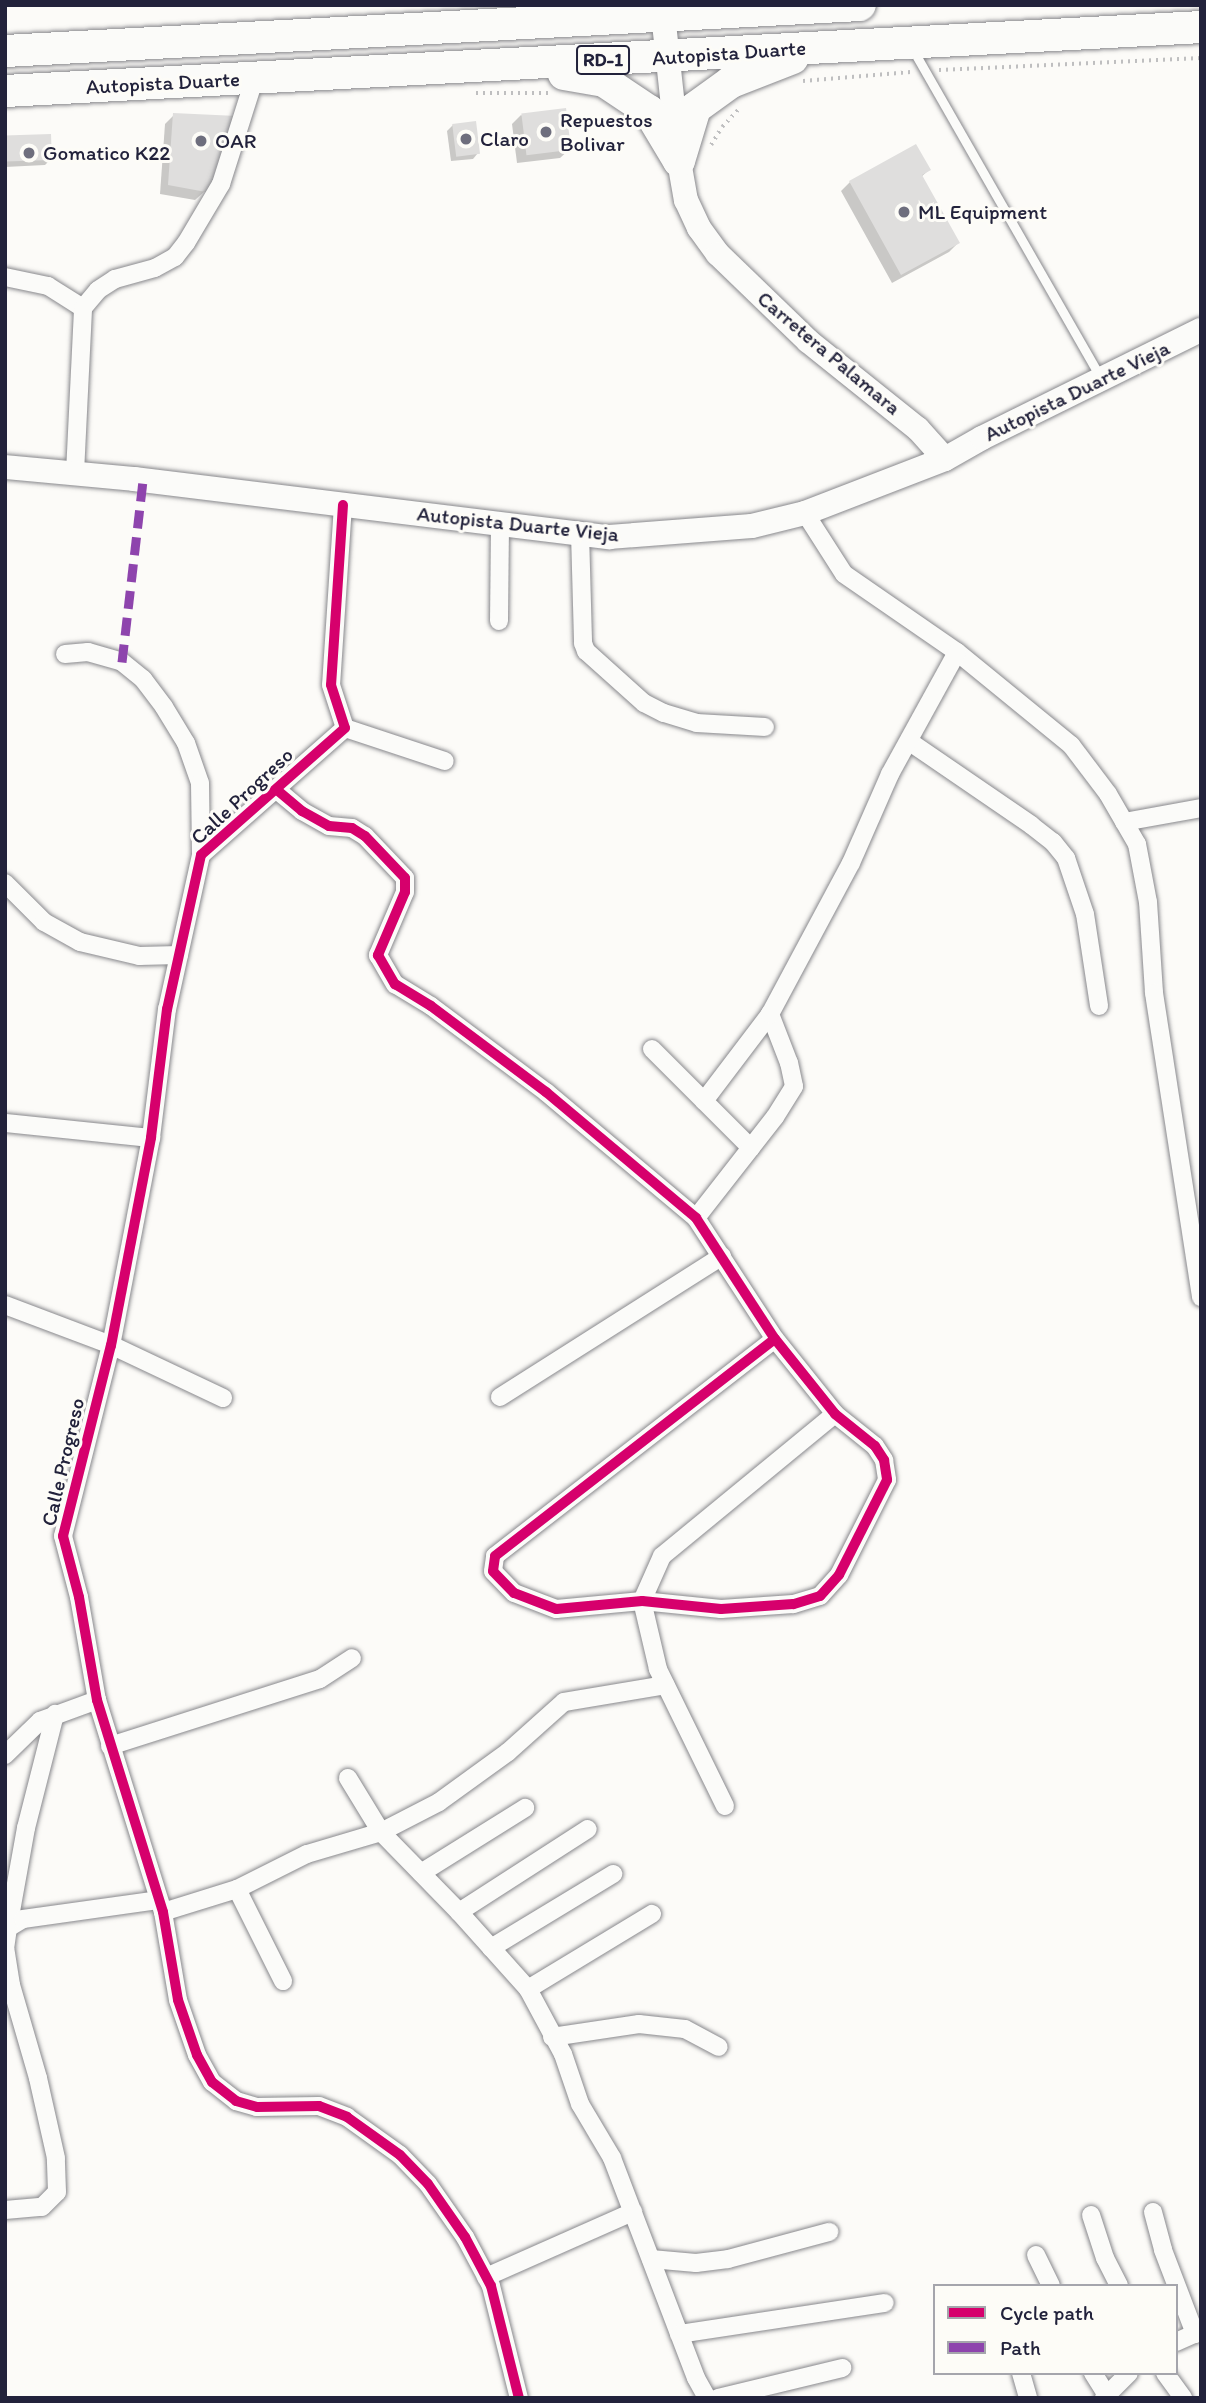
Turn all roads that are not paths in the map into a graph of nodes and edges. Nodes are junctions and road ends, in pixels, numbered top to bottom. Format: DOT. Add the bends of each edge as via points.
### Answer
graph roads {
  1 [pos="568,5"];
  2 [pos="860,5"];
  3 [pos="803,6"];
  4 [pos="662,10"];
  5 [pos="510,22"];
  6 [pos="1201,27"];
  7 [pos="909,43"];
  8 [pos="823,47"];
  9 [pos="5,51"];
  10 [pos="667,57"];
  11 [pos="511,64"];
  12 [pos="256,77"];
  13 [pos="5,91"];
  14 [pos="679,161"];
  15 [pos="5,277"];
  16 [pos="83,308"];
  17 [pos="1201,330"];
  18 [pos="1101,379"];
  19 [pos="945,459"];
  20 [pos="5,467"];
  21 [pos="75,473"];
  22 [pos="343,505"];
  23 [pos="805,513"];
  24 [pos="500,524"];
  25 [pos="580,533"];
  26 [pos="499,621"];
  27 [pos="957,652"];
  28 [pos="65,654"];
  29 [pos="765,727"];
  30 [pos="345,728"];
  31 [pos="910,742"];
  32 [pos="445,761"];
  33 [pos="277,790"];
  34 [pos="1201,807"];
  35 [pos="1124,822"];
  36 [pos="201,855"];
  37 [pos="5,883"];
  38 [pos="179,955"];
  39 [pos="1099,1006"];
  40 [pos="770,1014"];
  41 [pos="652,1049"];
  42 [pos="704,1101"];
  43 [pos="5,1123"];
  44 [pos="151,1138"];
  45 [pos="751,1148"];
  46 [pos="1194,1216"];
  47 [pos="696,1218"];
  48 [pos="722,1256"];
  49 [pos="1201,1297"];
  50 [pos="5,1305"];
  51 [pos="775,1339"];
  52 [pos="111,1345"];
  53 [pos="500,1397"];
  54 [pos="223,1398"];
  55 [pos="835,1414"];
  56 [pos="642,1601"];
  57 [pos="352,1658"];
  58 [pos="666,1685"];
  59 [pos="97,1700"];
  60 [pos="55,1714"];
  61 [pos="110,1746"];
  62 [pos="5,1755"];
  63 [pos="348,1778"];
  64 [pos="725,1806"];
  65 [pos="525,1808"];
  66 [pos="588,1829"];
  67 [pos="381,1832"];
  68 [pos="421,1873"];
  69 [pos="613,1874"];
  70 [pos="237,1889"];
  71 [pos="161,1906"];
  72 [pos="459,1912"];
  73 [pos="652,1914"];
  74 [pos="8,1928"];
  75 [pos="491,1948"];
  76 [pos="283,1981"];
  77 [pos="528,1989"];
  78 [pos="552,2037"];
  79 [pos="719,2047"];
  80 [pos="5,2210"];
  81 [pos="633,2212"];
  82 [pos="1153,2212"];
  83 [pos="1091,2215"];
  84 [pos="829,2232"];
  85 [pos="1036,2255"];
  86 [pos="651,2259"];
  87 [pos="486,2277"];
  88 [pos="1050,2284"];
  89 [pos="1118,2284"];
  90 [pos="1178,2284"];
  91 [pos="1178,2285"];
  92 [pos="885,2303"];
  93 [pos="1198,2332"];
  94 [pos="679,2334"];
  95 [pos="1178,2341"];
  96 [pos="842,2368"];
  97 [pos="1022,2375"];
  98 [pos="1094,2375"];
  99 [pos="1127,2375"];
  100 [pos="1166,2375"];
  101 [pos="1106,2396"];
  102 [pos="519,2398"];
  103 [pos="707,2398"];
  104 [pos="718,2398"];
  105 [pos="1028,2398"];
  106 [pos="1183,2398"];
  1 -- 5 [label="highway"];
  2 -- 3 [label="highway, Autopista Duarte / RD-1"];
  3 -- 4 [label="highway, Autopista Duarte / RD-1"];
  4 -- 5 [label="highway, Autopista Duarte / RD-1"];
  4 -- 10 [label="street, Carretera Palamara"];
  5 -- 9 [label="highway, Autopista Duarte / RD-1"];
  6 -- 7 [label="highway, Autopista Duarte / RD-1"];
  7 -- 8 [label="highway, Autopista Duarte / RD-1"];
  7 -- 18 [label="lane"];
  8 -- 10 [label="highway, Autopista Duarte / RD-1"];
  8 -- 14 [label="highway" via="731,82 695,108"];
  10 -- 11 [label="highway, Autopista Duarte / RD-1"];
  10 -- 14 [label="street, Carretera Palamara"];
  11 -- 12 [label="highway, Autopista Duarte / RD-1"];
  11 -- 14 [label="highway" via="604,81 649,111"];
  12 -- 13 [label="highway, Autopista Duarte / RD-1"];
  12 -- 16 [label="street" via="221,184 186,243 155,268 115,279"];
  14 -- 19 [label="street, Carretera Palamara" via="686,200 718,254 808,341 918,429"];
  15 -- 16 [label="street" via="48,286"];
  16 -- 21 [label="street"];
  17 -- 18 [label="street, Autopista Duarte Vieja"];
  18 -- 19 [label="street, Autopista Duarte Vieja"];
  19 -- 23 [label="street, Autopista Duarte Vieja"];
  20 -- 21 [label="street, Autopista Duarte Vieja"];
  21 -- 22 [label="street, Autopista Duarte Vieja"];
  22 -- 24 [label="street, Autopista Duarte Vieja"];
  22 -- 30 [label="street" via="331,685"];
  23 -- 25 [label="street, Autopista Duarte Vieja" via="752,526 609,537"];
  23 -- 27 [label="street" via="844,574"];
  24 -- 25 [label="street, Autopista Duarte Vieja"];
  24 -- 26 [label="street"];
  25 -- 29 [label="street" via="586,651 643,703 664,713 697,723"];
  27 -- 31 [label="street"];
  27 -- 35 [label="street" via="1071,745"];
  28 -- 36 [label="street" via="88,652 122,662 143,679 164,707 186,743 200,783"];
  30 -- 32 [label="street"];
  30 -- 33 [label="street, Calle Progreso"];
  31 -- 39 [label="street" via="1054,842 1066,858 1085,914"];
  31 -- 40 [label="street" via="890,774 808,948"];
  33 -- 36 [label="street, Calle Progreso"];
  33 -- 47 [label="street" via="329,826 352,828 365,836 405,878 405,892 378,955 394,984 546,1092"];
  34 -- 35 [label="street"];
  35 -- 46 [label="street" via="1137,844 1148,902 1154,993"];
  36 -- 38 [label="street, Calle Progreso"];
  37 -- 38 [label="street" via="44,922 80,942 139,956"];
  38 -- 44 [label="street, Calle Progreso" via="167,1009"];
  40 -- 42 [label="street"];
  40 -- 45 [label="street" via="794,1086"];
  41 -- 42 [label="street"];
  42 -- 45 [label="street"];
  43 -- 44 [label="street"];
  44 -- 52 [label="street, Calle Progreso"];
  45 -- 47 [label="street"];
  46 -- 49 [label="street"];
  47 -- 48 [label="street"];
  48 -- 51 [label="street"];
  48 -- 53 [label="street"];
  50 -- 52 [label="street"];
  51 -- 55 [label="street"];
  51 -- 56 [label="street" via="495,1556 493,1571 514,1593 556,1609"];
  52 -- 54 [label="street"];
  52 -- 59 [label="street, Calle Progreso" via="63,1536"];
  55 -- 56 [label="street" via="663,1556"];
  55 -- 56 [label="street" via="874,1446 884,1460 887,1480 839,1575 820,1596 793,1604 721,1609"];
  56 -- 58 [label="street"];
  57 -- 61 [label="street" via="320,1679"];
  58 -- 64 [label="street"];
  58 -- 67 [label="street" via="564,1702 508,1752 439,1802"];
  59 -- 60 [label="street"];
  59 -- 61 [label="street, Calle Progreso"];
  60 -- 62 [label="street" via="40,1721"];
  60 -- 74 [label="street" via="26,1828"];
  61 -- 71 [label="street, Calle Progreso"];
  63 -- 67 [label="street"];
  65 -- 68 [label="street"];
  66 -- 72 [label="street"];
  67 -- 68 [label="street"];
  67 -- 70 [label="street" via="307,1854"];
  68 -- 72 [label="street"];
  69 -- 75 [label="street"];
  70 -- 71 [label="street"];
  70 -- 76 [label="street"];
  71 -- 74 [label="street" via="23,1919"];
  71 -- 87 [label="street, Calle Progreso" via="178,2000 197,2055 212,2082 236,2101 257,2107 319,2106 347,2117 400,2155 428,2183"];
  72 -- 75 [label="street"];
  73 -- 77 [label="street"];
  74 -- 80 [label="street" via="5,1949 11,1985 56,2158 57,2192 42,2207"];
  75 -- 77 [label="street"];
  77 -- 78 [label="street"];
  78 -- 79 [label="street" via="639,2024 685,2029"];
  78 -- 81 [label="street" via="563,2054 580,2104 612,2158"];
  81 -- 86 [label="street"];
  81 -- 87 [label="street"];
  82 -- 90 [label="street"];
  83 -- 89 [label="street"];
  84 -- 86 [label="street" via="727,2259 696,2263"];
  85 -- 88 [label="street"];
  86 -- 94 [label="street"];
  87 -- 102 [label="street, Calle Progreso"];
  91 -- 93 [label="street"];
  92 -- 94 [label="street"];
  93 -- 95 [label="street"];
  94 -- 103 [label="street"];
  96 -- 104 [label="street"];
  97 -- 105 [label="street"];
  98 -- 101 [label="street"];
  99 -- 101 [label="street"];
  100 -- 106 [label="street"];
}
